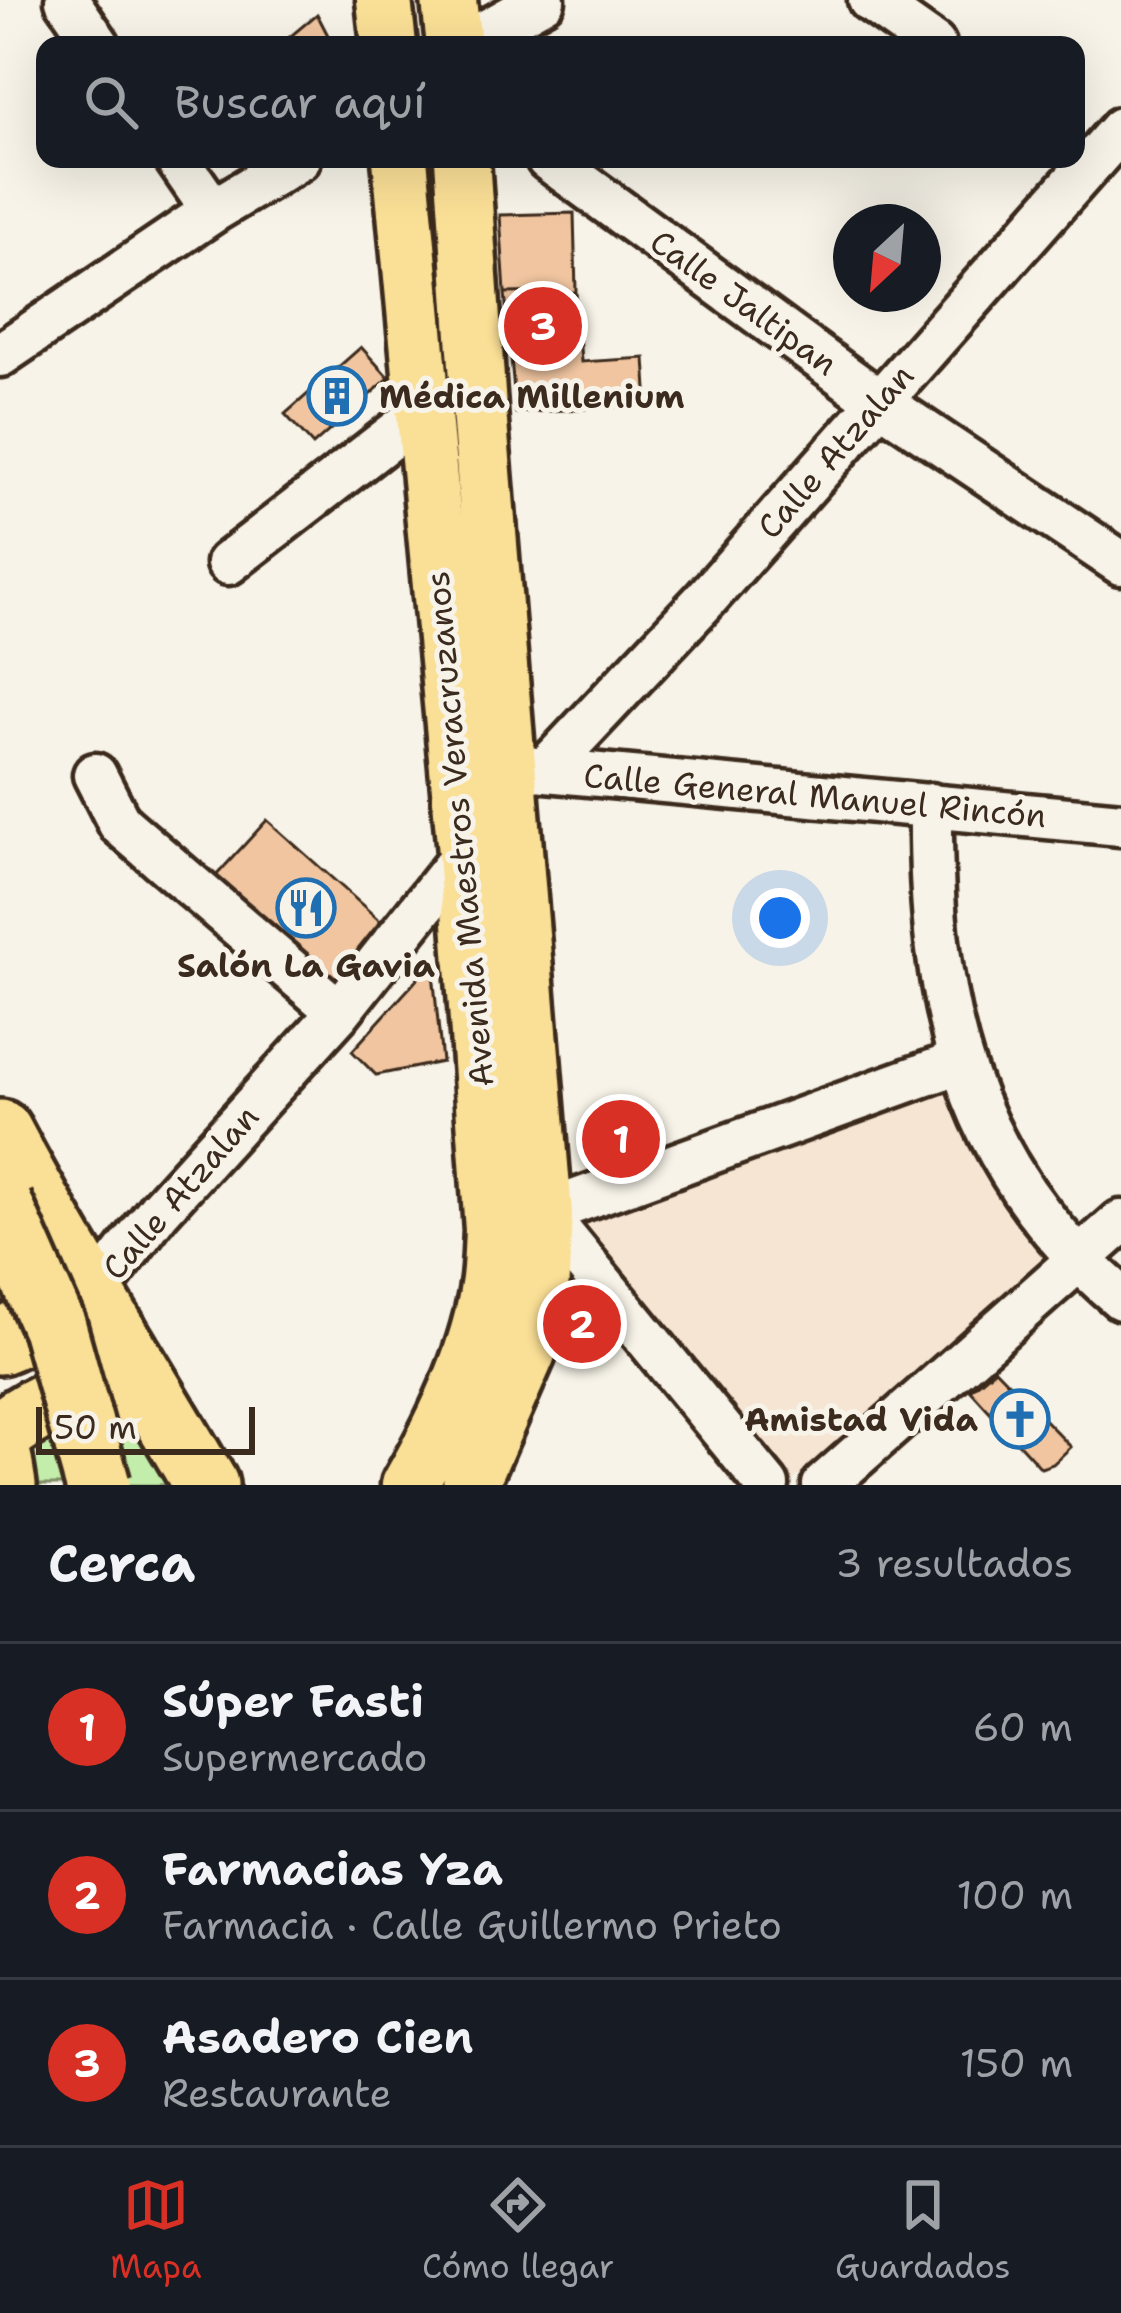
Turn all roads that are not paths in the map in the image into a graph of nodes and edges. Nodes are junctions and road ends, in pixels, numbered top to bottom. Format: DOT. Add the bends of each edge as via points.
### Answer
graph roads {
  1 [pos="68,0"];
  2 [pos="384,0"];
  3 [pos="449,0"];
  4 [pos="543,0"];
  5 [pos="870,0"];
  6 [pos="92,36"];
  7 [pos="388,36"];
  8 [pos="456,36"];
  9 [pos="475,36"];
  10 [pos="921,36"];
  11 [pos="1103,152"];
  12 [pos="183,168"];
  13 [pos="284,168"];
  14 [pos="401,168"];
  15 [pos="463,168"];
  16 [pos="560,168"];
  17 [pos="213,212"];
  18 [pos="0,355"];
  19 [pos="878,400"];
  20 [pos="423,412"];
  21 [pos="227,563"];
  22 [pos="1121,563"];
  23 [pos="527,768"];
  24 [pos="95,775"];
  25 [pos="931,806"];
  26 [pos="1121,824"];
  27 [pos="465,853"];
  28 [pos="339,1012"];
  29 [pos="958,1062"];
  30 [pos="0,1132"];
  31 [pos="0,1204"];
  32 [pos="545,1214"];
  33 [pos="1121,1222"];
  34 [pos="492,1230"];
  35 [pos="1077,1261"];
  36 [pos="1121,1298"];
  37 [pos="43,1304"];
  38 [pos="158,1402"];
  39 [pos="0,1433"];
  40 [pos="0,1460"];
  41 [pos="4,1485"];
  42 [pos="61,1485"];
  43 [pos="98,1485"];
  44 [pos="144,1485"];
  45 [pos="206,1485"];
  46 [pos="409,1485"];
  47 [pos="470,1485"];
  48 [pos="767,1485"];
  49 [pos="824,1485"];
  1 -- 6 [label="street"];
  2 -- 7 [label="main road"];
  3 -- 8 [label="main road"];
  4 -- 9 [label="street"];
  5 -- 10 [label="street"];
  11 -- 19 [label="street, Calle Atzalan"];
  12 -- 17 [label="street"];
  13 -- 17 [label="street"];
  14 -- 20 [label="main road, Avenida Maestros Veracruzanos"];
  15 -- 23 [label="main road, Avenida Maestros Veracruzanos" via="480,423"];
  16 -- 19 [label="street, Calle Jaltipan"];
  17 -- 18 [label="street"];
  19 -- 22 [label="street, Calle Jaltipan"];
  19 -- 23 [label="street, Calle Atzalan" via="704,601"];
  20 -- 21 [label="street"];
  20 -- 27 [label="main road, Avenida Maestros Veracruzanos"];
  23 -- 25 [label="street, Calle General Manuel Rincón"];
  23 -- 32 [label="main road, Avenida Maestros Veracruzanos"];
  24 -- 28 [label="street" via="120,824"];
  25 -- 26 [label="street, Calle General Manuel Rincón"];
  25 -- 29 [label="street" via="935,952"];
  27 -- 28 [label="street, Calle Atzalan"];
  27 -- 34 [label="main road, Avenida Maestros Veracruzanos"];
  28 -- 37 [label="street, Calle Atzalan" via="159,1210"];
  29 -- 32 [label="street"];
  29 -- 35 [label="street" via="1031,1202"];
  30 -- 37 [label="highway"];
  31 -- 37 [label="highway, bridge"];
  32 -- 34 [label="street"];
  32 -- 47 [label="main road, Avenida Maestros Veracruzanos" via="541,1294 527,1353"];
  32 -- 48 [label="street"];
  33 -- 35 [label="street"];
  34 -- 46 [label="main road, Avenida Maestros Veracruzanos" via="476,1336"];
  35 -- 36 [label="street"];
  35 -- 49 [label="street"];
  37 -- 38 [label="highway"];
  37 -- 39 [label="street, Calle Atzalan"];
  37 -- 42 [label="highway" via="20,1351"];
  37 -- 43 [label="highway, bridge"];
  37 -- 44 [label="highway, bridge"];
  38 -- 39 [label="highway" via="106,1390 66,1396"];
  38 -- 45 [label="highway"];
  40 -- 41 [label="highway"];
}
